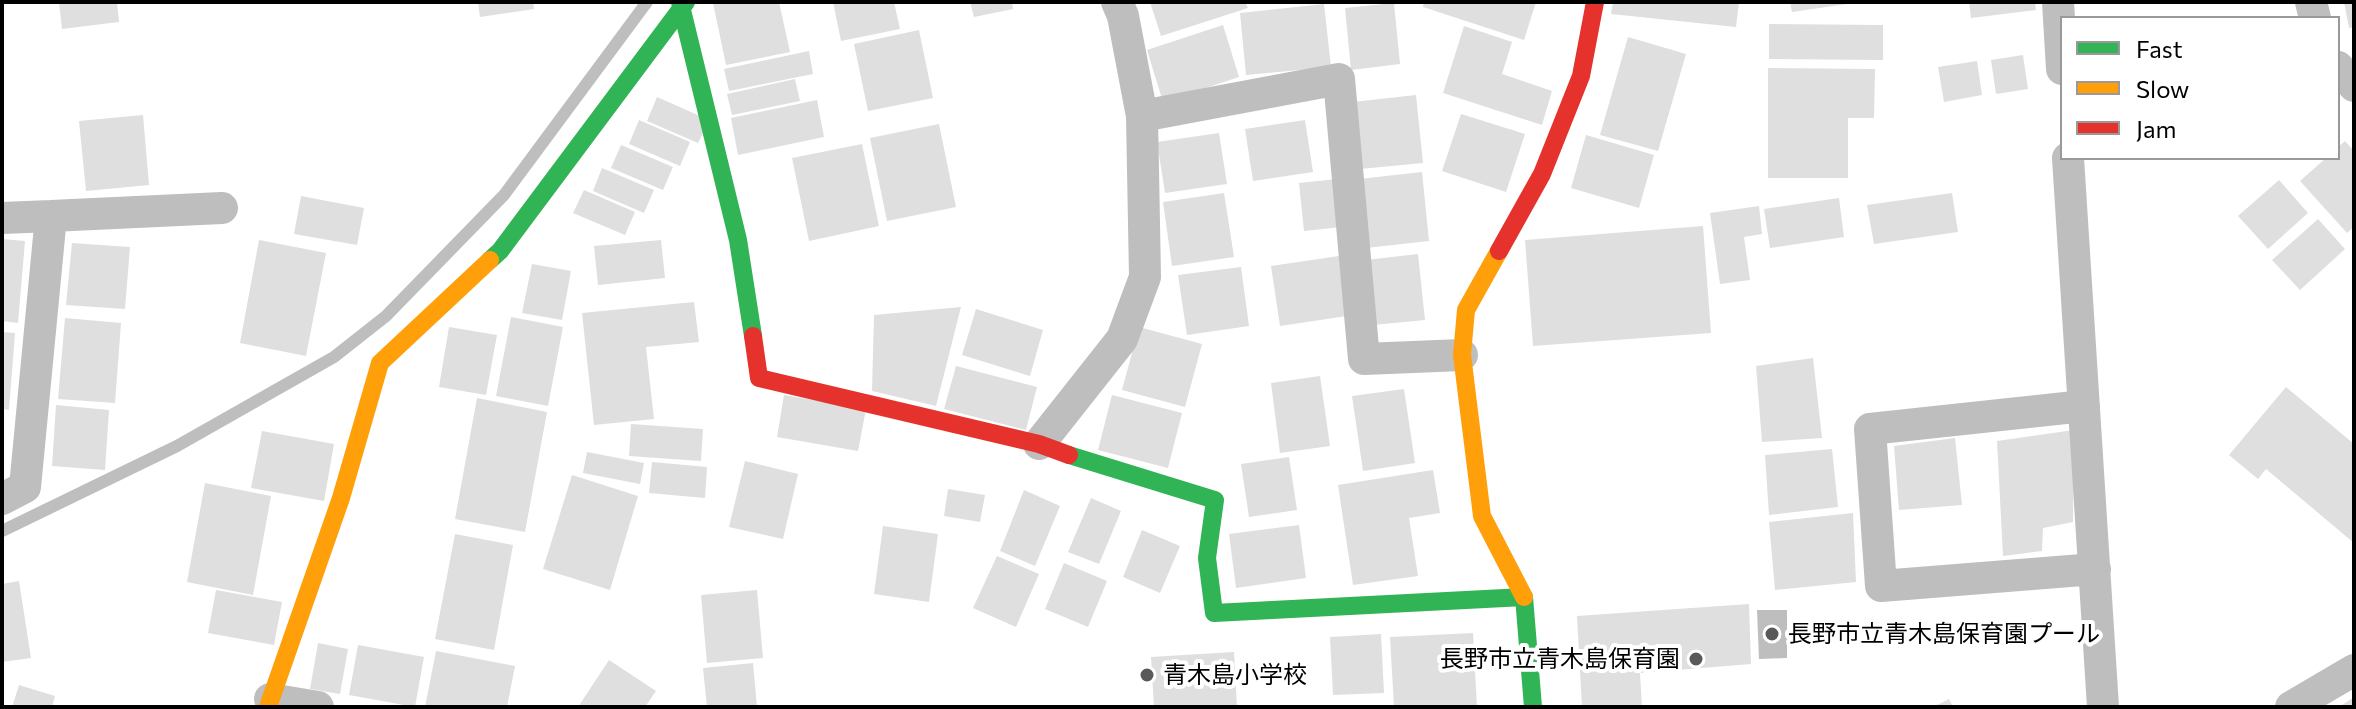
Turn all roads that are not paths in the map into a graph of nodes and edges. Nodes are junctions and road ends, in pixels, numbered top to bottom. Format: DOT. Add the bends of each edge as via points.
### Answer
graph roads {
  1 [pos="1117,2"];
  2 [pos="1595,2"];
  3 [pos="2058,2"];
  4 [pos="683,4"];
  5 [pos="2060,36"];
  6 [pos="2340,69"];
  7 [pos="2354,86"];
  8 [pos="1142,116"];
  9 [pos="2068,160"];
  10 [pos="222,208"];
  11 [pos="51,216"];
  12 [pos="2,218"];
  13 [pos="1462,355"];
  14 [pos="2084,406"];
  15 [pos="1039,444"];
  16 [pos="2,499"];
  17 [pos="2095,569"];
  18 [pos="1524,597"];
  19 [pos="2354,670"];
  20 [pos="269,703"];
  21 [pos="318,707"];
  22 [pos="1533,707"];
  23 [pos="2103,707"];
  24 [pos="2291,707"];
  1 -- 8 [label="street"];
  2 -- 13 [label="street" via="1581,76 1542,174 1466,310"];
  3 -- 5 [label="street"];
  4 -- 15 [label="street" via="738,240 759,378"];
  4 -- 20 [label="street" via="500,251 380,363 341,498"];
  6 -- 7 [label="street"];
  8 -- 13 [label="street" via="1339,79 1364,359"];
  8 -- 15 [label="street" via="1145,277 1122,339"];
  9 -- 14 [label="street"];
  10 -- 11 [label="street"];
  11 -- 12 [label="street"];
  11 -- 16 [label="street" via="25,487"];
  13 -- 18 [label="street" via="1482,516"];
  14 -- 17 [label="street"];
  14 -- 17 [label="street" via="1870,429 1871,445 1881,586"];
  15 -- 18 [label="street" via="1215,500 1207,558 1214,613"];
  17 -- 23 [label="street"];
  18 -- 22 [label="street"];
  19 -- 24 [label="street"];
  20 -- 21 [label="street"];
}
